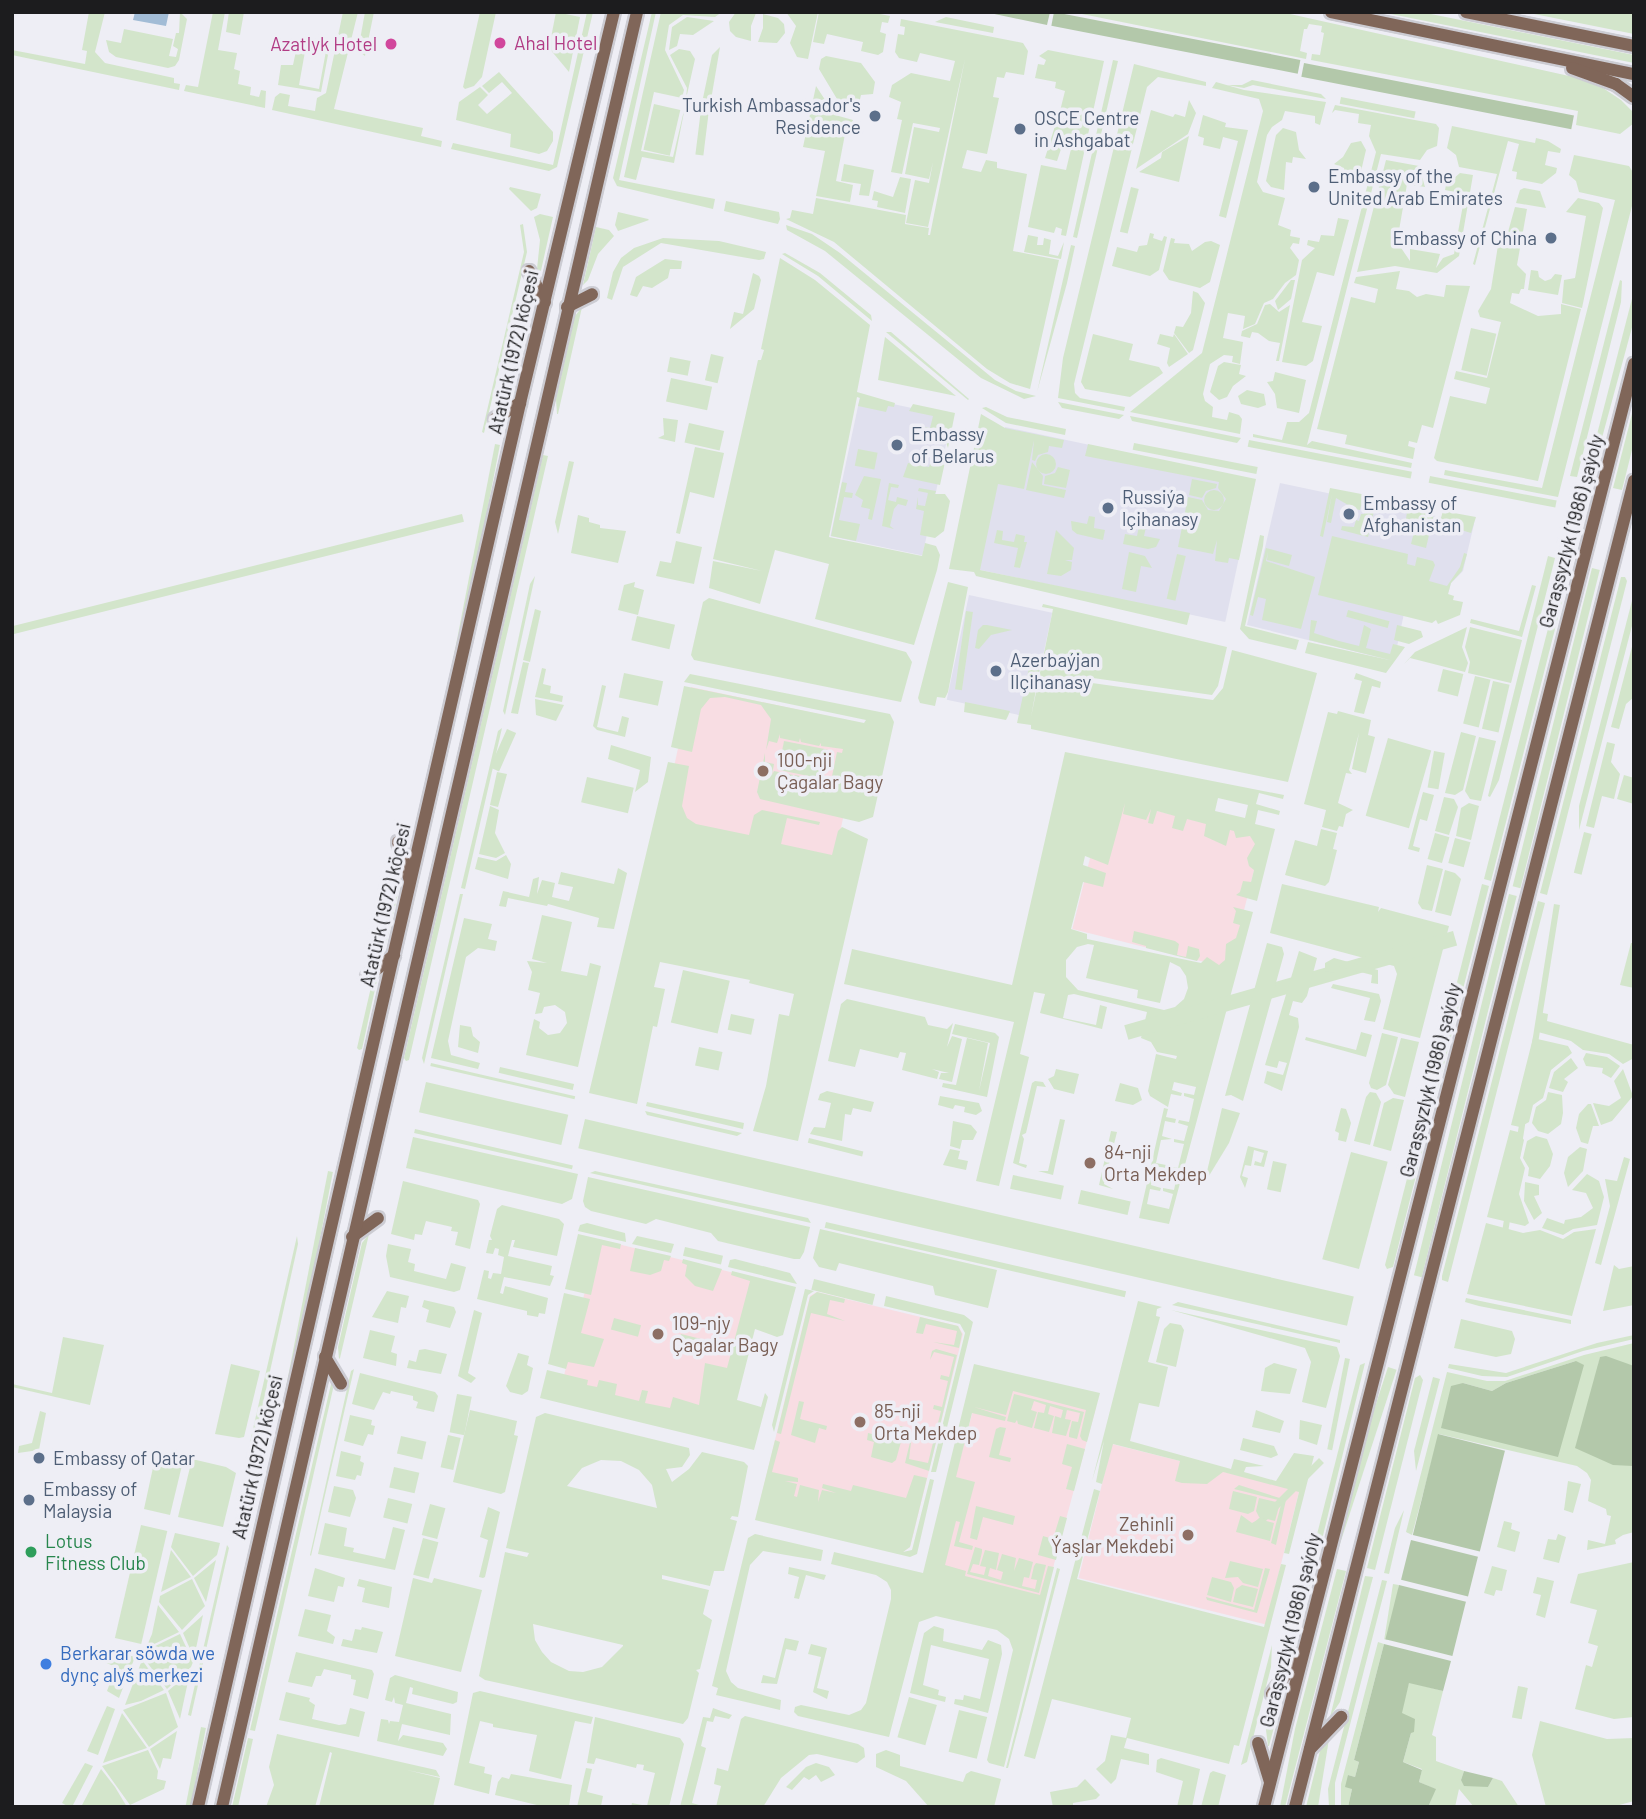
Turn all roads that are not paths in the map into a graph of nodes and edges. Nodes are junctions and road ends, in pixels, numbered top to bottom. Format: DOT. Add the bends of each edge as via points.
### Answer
graph roads {
  1 [pos="614,12"];
  2 [pos="637,12"];
  3 [pos="1331,12"];
  4 [pos="1466,12"];
  5 [pos="1634,46"];
  6 [pos="1553,58"];
  7 [pos="1634,74"];
  8 [pos="1634,97"];
  9 [pos="529,271"];
  10 [pos="592,294"];
  11 [pos="545,302"];
  12 [pos="567,307"];
  13 [pos="1634,364"];
  14 [pos="520,404"];
  15 [pos="495,419"];
  16 [pos="1634,481"];
  17 [pos="398,842"];
  18 [pos="410,881"];
  19 [pos="394,955"];
  20 [pos="367,977"];
  21 [pos="378,1219"];
  22 [pos="352,1237"];
  23 [pos="325,1357"];
  24 [pos="341,1384"];
  25 [pos="1305,1648"];
  26 [pos="1272,1694"];
  27 [pos="1341,1717"];
  28 [pos="1258,1743"];
  29 [pos="1310,1749"];
  30 [pos="1270,1782"];
  31 [pos="198,1807"];
  32 [pos="222,1807"];
  33 [pos="1264,1807"];
  34 [pos="1295,1807"];
  1 -- 11 [label="main road, Atatürk (1972) köçesi"];
  2 -- 12 [label="main road"];
  3 -- 6 [label="main road"];
  4 -- 5 [label="main road"];
  6 -- 7 [label="main road"];
  6 -- 8 [label="main road" via="1616,84"];
  9 -- 11 [label="main road"];
  10 -- 12 [label="main road"];
  11 -- 14 [label="main road, Atatürk (1972) köçesi"];
  12 -- 22 [label="main road"];
  13 -- 25 [label="main road, Garaşsyzlyk (1986) şaýoly"];
  14 -- 15 [label="main road"];
  14 -- 18 [label="main road, Atatürk (1972) köçesi"];
  16 -- 29 [label="main road"];
  17 -- 18 [label="main road"];
  18 -- 19 [label="main road, Atatürk (1972) köçesi"];
  19 -- 20 [label="main road"];
  19 -- 31 [label="main road, Atatürk (1972) köçesi"];
  21 -- 22 [label="main road"];
  22 -- 23 [label="main road"];
  23 -- 24 [label="main road"];
  23 -- 32 [label="main road"];
  25 -- 26 [label="main road"];
  25 -- 30 [label="main road, Garaşsyzlyk (1986) şaýoly"];
  27 -- 29 [label="main road"];
  28 -- 30 [label="main road"];
  29 -- 34 [label="main road"];
  30 -- 33 [label="main road, Garaşsyzlyk (1986) şaýoly"];
}
